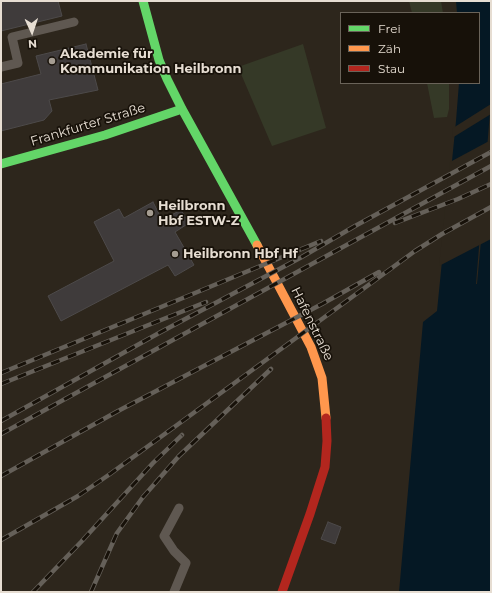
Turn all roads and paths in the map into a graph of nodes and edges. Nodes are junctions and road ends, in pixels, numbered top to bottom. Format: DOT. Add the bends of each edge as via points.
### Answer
graph roads {
  1 [pos="143,1"];
  2 [pos="74,22"];
  3 [pos="1,67"];
  4 [pos="182,108"];
  5 [pos="1,164"];
  6 [pos="179,508"];
  7 [pos="174,592"];
  8 [pos="282,592"];
  1 -- 4 [label="main road, Hafenstraße" via="159,60"];
  2 -- 3 [label="lane" via="12,37 18,63"];
  4 -- 5 [label="main road, Frankfurter Straße" via="106,135"];
  4 -- 8 [label="main road, Hafenstraße" via="311,347 322,378 326,409 325,467"];
  6 -- 7 [label="lane" via="164,536 186,563"];
}
